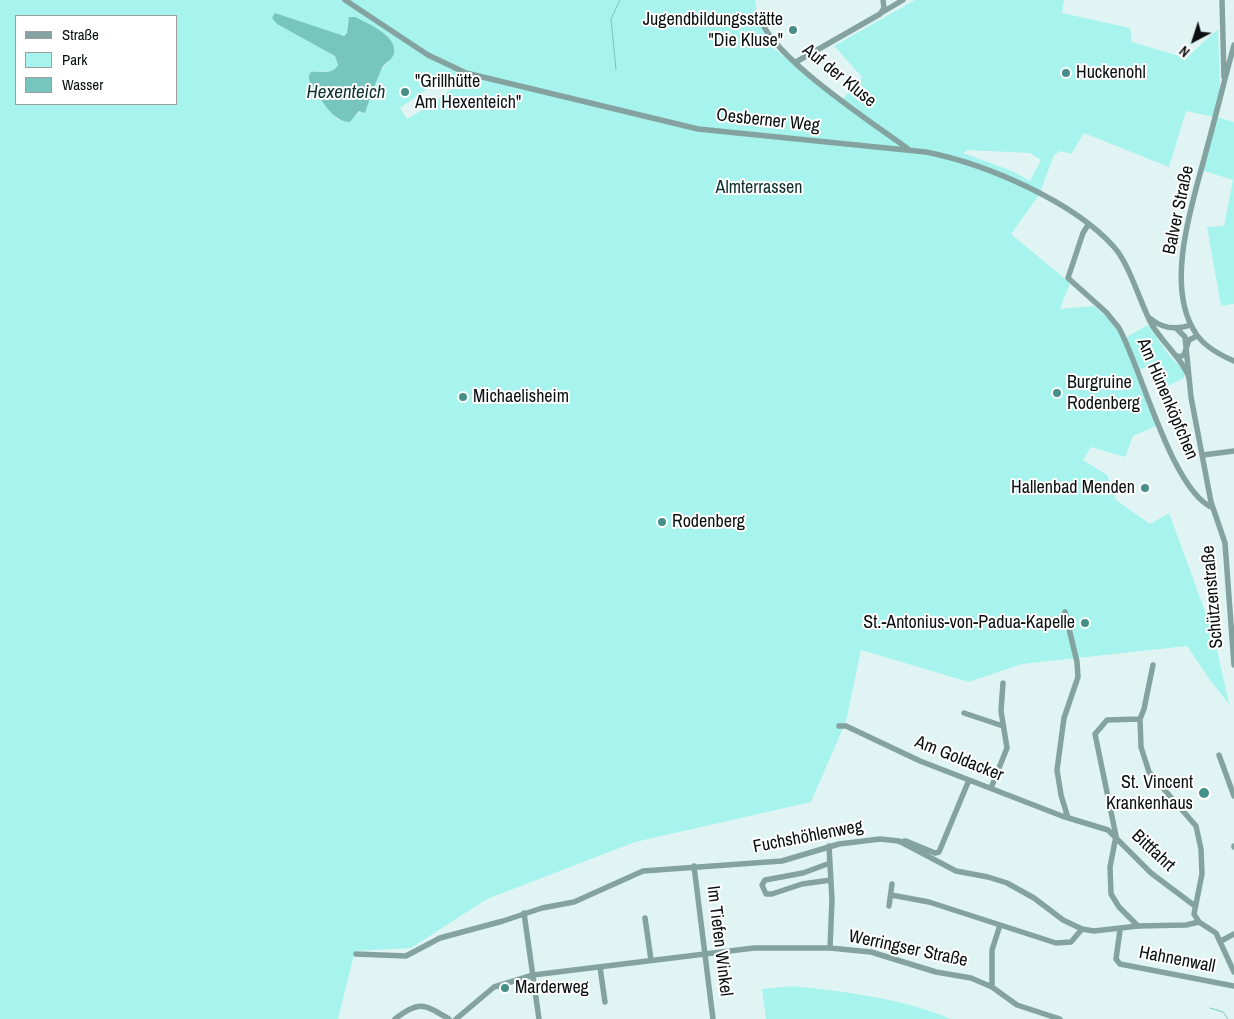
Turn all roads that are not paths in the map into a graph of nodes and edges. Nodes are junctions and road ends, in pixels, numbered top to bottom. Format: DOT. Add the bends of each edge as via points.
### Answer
graph roads {
  1 [pos="346,0"];
  2 [pos="883,0"];
  3 [pos="903,0"];
  4 [pos="1222,0"];
  5 [pos="881,13"];
  6 [pos="760,18"];
  7 [pos="1234,45"];
  8 [pos="796,62"];
  9 [pos="1224,84"];
  10 [pos="910,150"];
  11 [pos="1088,225"];
  12 [pos="1146,315"];
  13 [pos="1191,325"];
  14 [pos="1174,328"];
  15 [pos="1197,336"];
  16 [pos="1162,342"];
  17 [pos="1188,351"];
  18 [pos="1172,353"];
  19 [pos="1234,361"];
  20 [pos="1189,378"];
  21 [pos="1234,450"];
  22 [pos="1203,455"];
  23 [pos="1213,508"];
  24 [pos="1064,612"];
  25 [pos="1232,613"];
  26 [pos="1153,665"];
  27 [pos="1234,665"];
  28 [pos="1002,683"];
  29 [pos="964,713"];
  30 [pos="1140,719"];
  31 [pos="840,726"];
  32 [pos="1003,726"];
  33 [pos="1219,755"];
  34 [pos="969,780"];
  35 [pos="991,788"];
  36 [pos="1234,796"];
  37 [pos="1068,818"];
  38 [pos="1116,836"];
  39 [pos="900,842"];
  40 [pos="829,846"];
  41 [pos="830,863"];
  42 [pos="694,866"];
  43 [pos="831,880"];
  44 [pos="892,884"];
  45 [pos="891,895"];
  46 [pos="889,906"];
  47 [pos="1195,906"];
  48 [pos="524,912"];
  49 [pos="645,918"];
  50 [pos="1199,922"];
  51 [pos="1000,925"];
  52 [pos="1138,926"];
  53 [pos="1082,929"];
  54 [pos="1120,930"];
  55 [pos="1234,934"];
  56 [pos="1221,941"];
  57 [pos="830,948"];
  58 [pos="356,954"];
  59 [pos="704,954"];
  60 [pos="651,960"];
  61 [pos="600,967"];
  62 [pos="1234,972"];
  63 [pos="532,975"];
  64 [pos="1234,986"];
  65 [pos="992,987"];
  66 [pos="605,1002"];
  67 [pos="395,1019"];
  68 [pos="449,1019"];
  69 [pos="456,1019"];
  70 [pos="539,1019"];
  71 [pos="713,1019"];
  72 [pos="1060,1019"];
  1 -- 10 [label="street, Oesberner Weg" via="428,55 466,72 686,127"];
  2 -- 5 [label="street"];
  3 -- 5 [label="street"];
  4 -- 9 [label="street"];
  5 -- 8 [label="street"];
  6 -- 8 [label="street, Auf der Kluse" via="770,38"];
  7 -- 9 [label="street, Balver Straße"];
  8 -- 10 [label="street, Auf der Kluse" via="842,101"];
  9 -- 13 [label="street, Balver Straße" via="1184,242 1182,291"];
  10 -- 11 [label="street, Oesberner Weg" via="947,156 996,173"];
  11 -- 12 [label="street, Oesberner Weg" via="1119,254"];
  11 -- 23 [label="street, Am Hünenköpfchen" via="1068,278 1119,328 1177,464 1201,502"];
  12 -- 14 [label="street" via="1157,324"];
  12 -- 16 [label="street, Oesberner Weg"];
  13 -- 14 [label="street"];
  13 -- 15 [label="street, Balver Straße"];
  14 -- 16 [label="street" via="1163,333"];
  14 -- 17 [label="street, Schützenstraße" via="1184,335"];
  15 -- 17 [label="street" via="1190,340"];
  15 -- 19 [label="street, Balver Straße"];
  16 -- 18 [label="street, Oesberner Weg"];
  17 -- 18 [label="street" via="1179,357"];
  17 -- 20 [label="street, Schützenstraße"];
  18 -- 20 [label="street, Oesberner Weg" via="1186,368"];
  20 -- 22 [label="street, Schützenstraße"];
  21 -- 22 [label="street"];
  22 -- 23 [label="street, Schützenstraße"];
  23 -- 25 [label="street, Schützenstraße" via="1225,543"];
  24 -- 37 [label="street" via="1078,677 1064,718 1057,770"];
  25 -- 27 [label="street, Schützenstraße"];
  26 -- 30 [label="street"];
  28 -- 32 [label="street"];
  29 -- 32 [label="street"];
  30 -- 38 [label="street" via="1107,720 1096,734"];
  30 -- 47 [label="street" via="1141,747 1149,772 1196,826 1202,874"];
  31 -- 34 [label="street, Am Goldacker"];
  32 -- 35 [label="street" via="1007,748"];
  33 -- 36 [label="street"];
  34 -- 35 [label="street, Am Goldacker"];
  34 -- 39 [label="street" via="939,852"];
  35 -- 37 [label="street, Am Goldacker"];
  37 -- 38 [label="street, Bittfahrt" via="1108,830"];
  38 -- 47 [label="street, Bittfahrt" via="1151,872"];
  38 -- 52 [label="street" via="1110,868 1111,894"];
  39 -- 40 [label="street, Fuchshöhlenweg" via="880,839"];
  39 -- 53 [label="street, Fuchshöhlenweg" via="950,869 1007,883 1068,924"];
  40 -- 41 [label="street"];
  40 -- 42 [label="street, Fuchshöhlenweg" via="782,861"];
  41 -- 43 [label="street"];
  41 -- 43 [label="street" via="803,873 765,880 762,885 766,894 772,894 802,884"];
  42 -- 48 [label="street, Fuchshöhlenweg" via="643,870 574,902"];
  42 -- 59 [label="street, Im Tiefen Winkel"];
  43 -- 57 [label="street"];
  44 -- 45 [label="street"];
  45 -- 46 [label="street"];
  45 -- 51 [label="street" via="929,902"];
  47 -- 50 [label="street" via="1194,914"];
  48 -- 58 [label="street, Fuchshöhlenweg" via="440,938 406,956"];
  48 -- 63 [label="street"];
  49 -- 60 [label="street"];
  50 -- 52 [label="street, Fuchshöhlenweg"];
  50 -- 56 [label="street" via="1216,932"];
  51 -- 53 [label="street" via="1061,944 1071,942"];
  51 -- 65 [label="street" via="992,950"];
  52 -- 54 [label="street, Fuchshöhlenweg"];
  53 -- 54 [label="street, Fuchshöhlenweg"];
  54 -- 64 [label="street, Hahnenwall" via="1116,961 1120,964"];
  55 -- 56 [label="street"];
  56 -- 62 [label="street"];
  57 -- 59 [label="street, Werringser Straße" via="754,948"];
  57 -- 65 [label="street, Werringser Straße" via="871,952 936,972 971,978"];
  59 -- 60 [label="street, Werringser Straße"];
  59 -- 71 [label="street, Im Tiefen Winkel"];
  60 -- 61 [label="street, Werringser Straße"];
  61 -- 63 [label="street, Werringser Straße"];
  61 -- 66 [label="street"];
  63 -- 69 [label="street, Werringser Straße" via="494,987"];
  63 -- 70 [label="street"];
  65 -- 72 [label="street, Werringser Straße" via="1017,1005"];
  67 -- 68 [label="street" via="413,1007 424,1005"];
}
